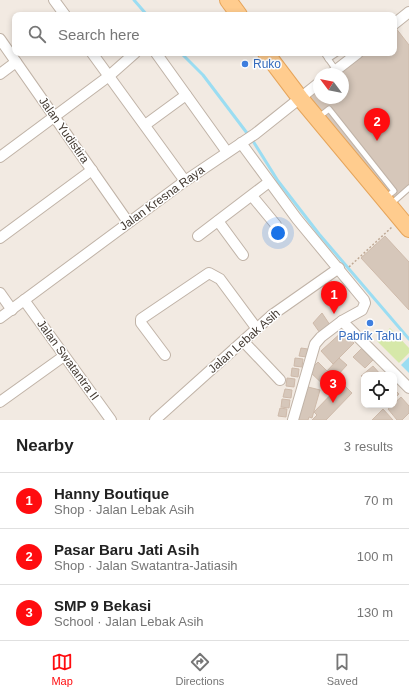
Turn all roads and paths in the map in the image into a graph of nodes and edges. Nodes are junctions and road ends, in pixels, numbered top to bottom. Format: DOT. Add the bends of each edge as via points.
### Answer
graph roads {
  1 [pos="54,0"];
  2 [pos="228,0"];
  3 [pos="63,12"];
  4 [pos="237,12"];
  5 [pos="409,12"];
  6 [pos="397,22"];
  7 [pos="0,39"];
  8 [pos="94,56"];
  9 [pos="132,56"];
  10 [pos="158,56"];
  11 [pos="268,56"];
  12 [pos="326,56"];
  13 [pos="332,56"];
  14 [pos="354,56"];
  15 [pos="328,59"];
  16 [pos="16,62"];
  17 [pos="331,68"];
  18 [pos="338,68"];
  19 [pos="0,74"];
  20 [pos="109,76"];
  21 [pos="313,88"];
  22 [pos="186,95"];
  23 [pos="300,98"];
  24 [pos="55,117"];
  25 [pos="145,125"];
  26 [pos="243,142"];
  27 [pos="227,152"];
  28 [pos="0,157"];
  29 [pos="92,170"];
  30 [pos="185,181"];
  31 [pos="269,182"];
  32 [pos="409,188"];
  33 [pos="252,196"];
  34 [pos="386,203"];
  35 [pos="218,221"];
  36 [pos="405,221"];
  37 [pos="128,222"];
  38 [pos="276,225"];
  39 [pos="198,236"];
  40 [pos="0,238"];
  41 [pos="243,255"];
  42 [pos="352,265"];
  43 [pos="339,268"];
  44 [pos="0,293"];
  45 [pos="24,300"];
  46 [pos="12,310"];
  47 [pos="0,318"];
  48 [pos="342,321"];
  49 [pos="257,329"];
  50 [pos="244,342"];
  51 [pos="165,355"];
  52 [pos="64,356"];
  53 [pos="280,380"];
  54 [pos="409,388"];
  55 [pos="0,402"];
  56 [pos="111,420"];
  57 [pos="155,420"];
  58 [pos="293,420"];
  1 -- 3 [label="street"];
  2 -- 4 [label="main road"];
  5 -- 6 [label="street"];
  7 -- 16 [label="street, Jalan Yudistira"];
  8 -- 20 [label="street"];
  9 -- 20 [label="street"];
  10 -- 22 [label="street"];
  11 -- 23 [label="main road"];
  12 -- 15 [label="lane"];
  13 -- 15 [label="lane"];
  14 -- 18 [label="street"];
  15 -- 17 [label="lane"];
  16 -- 19 [label="street"];
  16 -- 24 [label="street, Jalan Yudistira"];
  20 -- 24 [label="street"];
  20 -- 25 [label="street"];
  21 -- 23 [label="street, Jalan Kresna Raya"];
  22 -- 25 [label="street"];
  22 -- 27 [label="street"];
  23 -- 26 [label="street, Jalan Kresna Raya"];
  23 -- 34 [label="main road"];
  24 -- 28 [label="street"];
  24 -- 29 [label="street, Jalan Yudistira"];
  25 -- 30 [label="street"];
  26 -- 27 [label="street, Jalan Kresna Raya"];
  26 -- 31 [label="street"];
  27 -- 30 [label="street, Jalan Kresna Raya"];
  29 -- 37 [label="street, Jalan Yudistira"];
  29 -- 40 [label="street"];
  30 -- 37 [label="street, Jalan Kresna Raya"];
  31 -- 33 [label="street"];
  31 -- 43 [label="street"];
  32 -- 34 [label="lane"];
  33 -- 35 [label="street"];
  33 -- 38 [label="street"];
  34 -- 36 [label="main road"];
  35 -- 39 [label="street"];
  35 -- 41 [label="street"];
  36 -- 42 [label="path"];
  37 -- 45 [label="street, Jalan Kresna Raya"];
  43 -- 48 [label="street" via="365,303 362,310"];
  43 -- 49 [label="street, Jalan Lebak Asih" via="272,314"];
  44 -- 46 [label="street"];
  45 -- 46 [label="street, Jalan Kresna Raya"];
  45 -- 52 [label="street, Jalan Swatantra II"];
  46 -- 47 [label="street, Jalan Kresna Raya"];
  48 -- 54 [label="street"];
  48 -- 58 [label="street" via="314,344"];
  49 -- 50 [label="street, Jalan Lebak Asih"];
  49 -- 51 [label="street" via="220,279 209,273 141,319 141,323"];
  50 -- 53 [label="street"];
  50 -- 57 [label="street, Jalan Lebak Asih"];
  52 -- 55 [label="street"];
  52 -- 56 [label="street, Jalan Swatantra II"];
}
